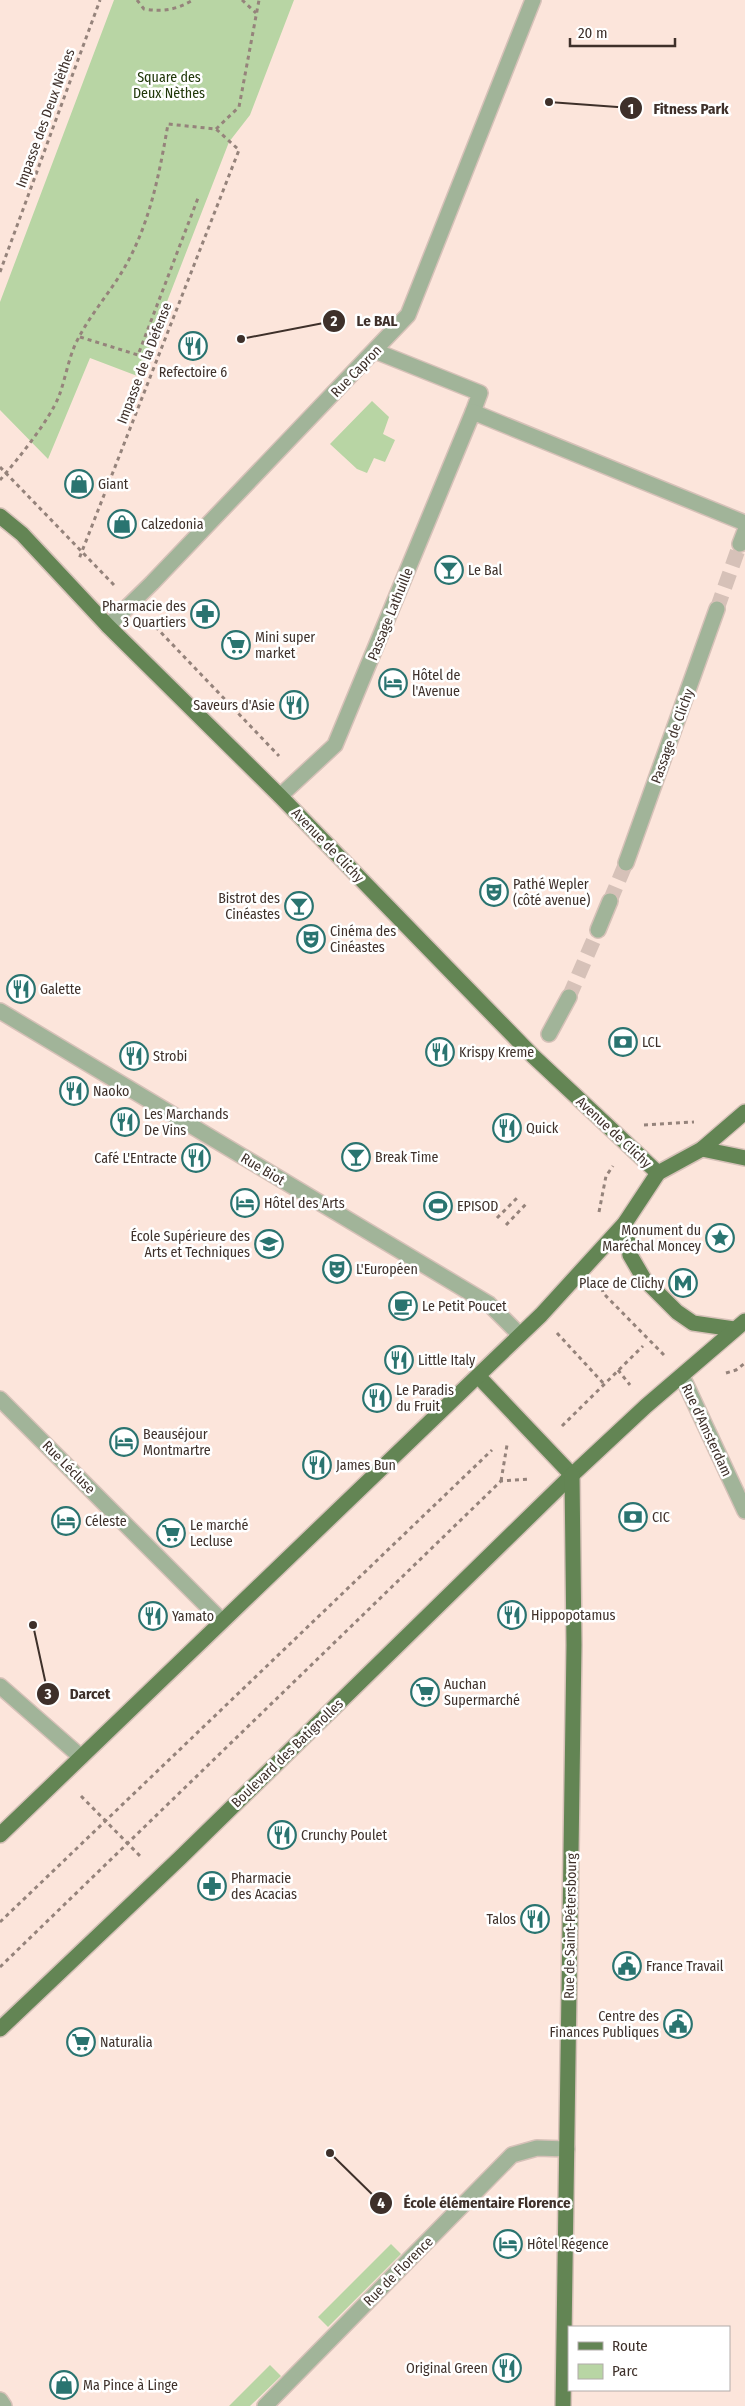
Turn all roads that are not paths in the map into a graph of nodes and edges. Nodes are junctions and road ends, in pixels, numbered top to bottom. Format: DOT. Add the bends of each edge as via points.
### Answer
graph roads {
  1 [pos="533,0"];
  2 [pos="375,351"];
  3 [pos="472,412"];
  4 [pos="0,516"];
  5 [pos="745,523"];
  6 [pos="717,610"];
  7 [pos="108,626"];
  8 [pos="280,796"];
  9 [pos="626,863"];
  10 [pos="610,902"];
  11 [pos="598,930"];
  12 [pos="569,997"];
  13 [pos="0,1011"];
  14 [pos="548,1034"];
  15 [pos="745,1112"];
  16 [pos="702,1149"];
  17 [pos="745,1158"];
  18 [pos="658,1173"];
  19 [pos="625,1223"];
  20 [pos="739,1325"];
  21 [pos="520,1335"];
  22 [pos="478,1376"];
  23 [pos="682,1376"];
  24 [pos="0,1399"];
  25 [pos="572,1475"];
  26 [pos="745,1511"];
  27 [pos="222,1621"];
  28 [pos="0,1686"];
  29 [pos="81,1757"];
  30 [pos="0,1835"];
  31 [pos="0,2029"];
  32 [pos="567,2149"];
  33 [pos="0,2400"];
  34 [pos="4,2406"];
  35 [pos="265,2406"];
  36 [pos="563,2406"];
  1 -- 2 [label="street, Rue Capron" via="408,316"];
  2 -- 3 [label="street, Passage Lathuille" via="480,393"];
  2 -- 7 [label="street, Rue Capron"];
  3 -- 5 [label="street"];
  3 -- 8 [label="street, Passage Lathuille" via="336,745"];
  4 -- 7 [label="main road, Avenue de Clichy" via="22,534"];
  6 -- 9 [label="street, Passage de Clichy"];
  7 -- 8 [label="main road, Avenue de Clichy"];
  8 -- 18 [label="main road, Avenue de Clichy" via="533,1056"];
  10 -- 11 [label="street"];
  12 -- 14 [label="street"];
  13 -- 21 [label="street, Rue Biot" via="489,1304"];
  15 -- 16 [label="main road"];
  16 -- 17 [label="main road"];
  16 -- 18 [label="main road"];
  18 -- 19 [label="main road"];
  19 -- 20 [label="main road" via="630,1255 644,1280 677,1312 693,1324"];
  19 -- 21 [label="main road"];
  20 -- 23 [label="main road"];
  21 -- 22 [label="main road"];
  22 -- 25 [label="main road"];
  22 -- 27 [label="main road"];
  23 -- 25 [label="main road"];
  23 -- 26 [label="street, Rue d'Amsterdam"];
  24 -- 27 [label="street, Rue Lécluse"];
  25 -- 31 [label="main road, Boulevard des Batignolles"];
  25 -- 32 [label="main road, Rue de Saint-Pétersbourg" via="574,1645"];
  27 -- 29 [label="main road"];
  28 -- 29 [label="street"];
  29 -- 30 [label="main road"];
  32 -- 35 [label="street, Rue de Florence" via="537,2148 512,2156"];
  32 -- 36 [label="main road, Rue de Saint-Pétersbourg"];
  33 -- 34 [label="street"];
}
